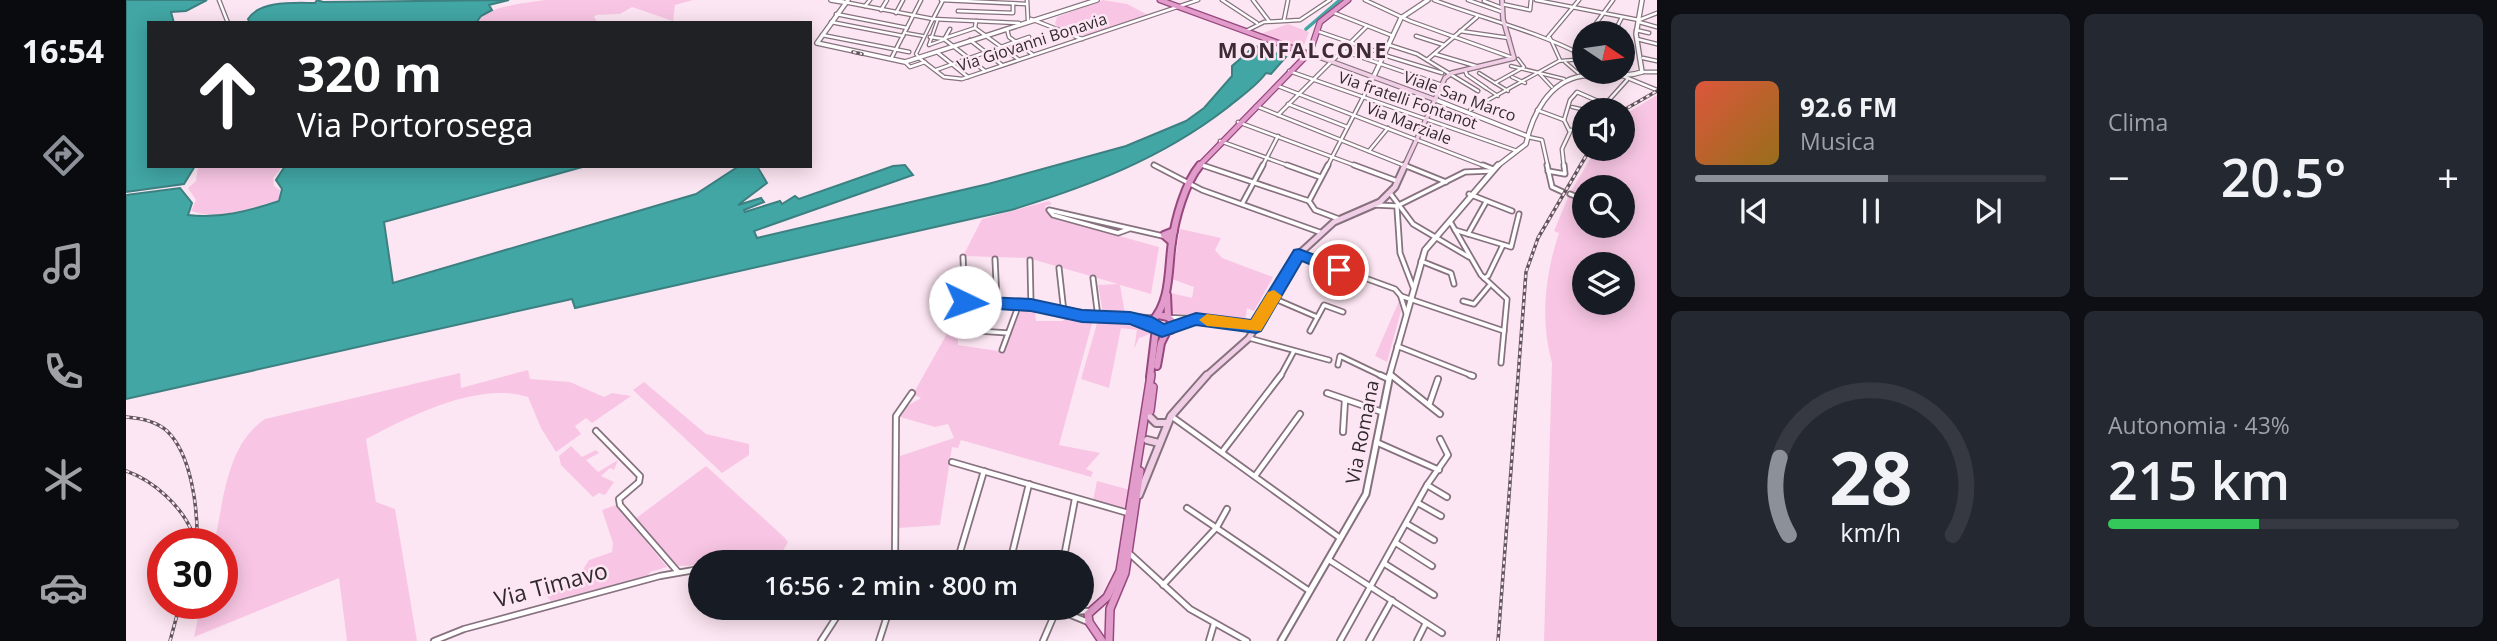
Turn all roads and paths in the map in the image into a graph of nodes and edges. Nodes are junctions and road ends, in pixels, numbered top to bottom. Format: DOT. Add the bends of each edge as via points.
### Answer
graph roads {
  1 [pos="219,0"];
  2 [pos="831,0"];
  3 [pos="870,0"];
  4 [pos="887,0"];
  5 [pos="902,0"];
  6 [pos="921,0"];
  7 [pos="942,0"];
  8 [pos="1097,0"];
  9 [pos="1155,0"];
  10 [pos="1160,0"];
  11 [pos="1198,0"];
  12 [pos="1222,0"];
  13 [pos="1253,0"];
  14 [pos="1287,0"];
  15 [pos="1330,0"];
  16 [pos="1348,0"];
  17 [pos="1365,0"];
  18 [pos="1426,0"];
  19 [pos="1434,0"];
  20 [pos="1468,0"];
  21 [pos="1531,0"];
  22 [pos="1536,0"];
  23 [pos="1560,0"];
  24 [pos="1579,0"];
  25 [pos="1614,0"];
  26 [pos="1642,0"];
  27 [pos="846,1"];
  28 [pos="984,1"];
  29 [pos="1001,1"];
  30 [pos="1439,1"];
  31 [pos="1484,1"];
  32 [pos="1027,2"];
  33 [pos="1013,3"];
  34 [pos="1557,4"];
  35 [pos="865,6"];
  36 [pos="1502,6"];
  37 [pos="1176,7"];
  38 [pos="1572,8"];
  39 [pos="881,9"];
  40 [pos="958,11"];
  41 [pos="1330,11"];
  42 [pos="896,13"];
  43 [pos="1603,13"];
  44 [pos="1657,13"];
  45 [pos="836,15"];
  46 [pos="913,16"];
  47 [pos="1477,17"];
  48 [pos="1622,17"];
  49 [pos="1401,18"];
  50 [pos="933,19"];
  51 [pos="938,19"];
  52 [pos="1029,19"];
  53 [pos="1284,20"];
  54 [pos="227,21"];
  55 [pos="976,21"];
  56 [pos="1269,21"];
  57 [pos="1597,21"];
  58 [pos="1620,21"];
  59 [pos="1639,21"];
  60 [pos="831,22"];
  61 [pos="1019,23"];
  62 [pos="1257,23"];
  63 [pos="883,24"];
  64 [pos="1367,26"];
  65 [pos="1505,26"];
  66 [pos="1657,27"];
  67 [pos="907,28"];
  68 [pos="975,28"];
  69 [pos="1005,28"];
  70 [pos="950,29"];
  71 [pos="1636,30"];
  72 [pos="877,31"];
  73 [pos="1315,31"];
  74 [pos="1460,31"];
  75 [pos="1245,32"];
  76 [pos="1649,33"];
  77 [pos="822,34"];
  78 [pos="904,34"];
  79 [pos="985,35"];
  80 [pos="925,36"];
  81 [pos="1393,36"];
  82 [pos="1416,36"];
  83 [pos="930,37"];
  84 [pos="1029,37"];
  85 [pos="1454,37"];
  86 [pos="1549,37"];
  87 [pos="1509,38"];
  88 [pos="944,39"];
  89 [pos="1637,39"];
  90 [pos="970,40"];
  91 [pos="1084,40"];
  92 [pos="1016,42"];
  93 [pos="1351,42"];
  94 [pos="1274,43"];
  95 [pos="1657,44"];
  96 [pos="1388,45"];
  97 [pos="1445,45"];
  98 [pos="953,46"];
  99 [pos="1493,46"];
  100 [pos="1001,47"];
  101 [pos="1490,49"];
  102 [pos="896,50"];
  103 [pos="1572,50"];
  104 [pos="936,51"];
  105 [pos="1343,51"];
  106 [pos="909,52"];
  107 [pos="986,52"];
  108 [pos="1300,52"];
  109 [pos="1309,53"];
  110 [pos="1032,54"];
  111 [pos="1434,54"];
  112 [pos="1384,55"];
  113 [pos="919,57"];
  114 [pos="969,58"];
  115 [pos="1515,58"];
  116 [pos="1643,58"];
  117 [pos="891,59"];
  118 [pos="1018,60"];
  119 [pos="1427,60"];
  120 [pos="1572,60"];
  121 [pos="1562,61"];
  122 [pos="1657,61"];
  123 [pos="905,62"];
  124 [pos="925,62"];
  125 [pos="1331,62"];
  126 [pos="952,64"];
  127 [pos="1380,64"];
  128 [pos="1002,65"];
  129 [pos="1296,65"];
  130 [pos="1511,66"];
  131 [pos="1343,67"];
  132 [pos="1524,67"];
  133 [pos="1572,69"];
  134 [pos="934,70"];
  135 [pos="1465,70"];
  136 [pos="1479,70"];
  137 [pos="985,71"];
  138 [pos="1289,71"];
  139 [pos="1642,72"];
  140 [pos="1657,72"];
  141 [pos="1539,74"];
  142 [pos="1448,75"];
  143 [pos="1635,75"];
  144 [pos="1510,76"];
  145 [pos="968,77"];
  146 [pos="1373,78"];
  147 [pos="1572,78"];
  148 [pos="1314,80"];
  149 [pos="1565,80"];
  150 [pos="1635,82"];
  151 [pos="1495,83"];
  152 [pos="1525,83"];
  153 [pos="1561,84"];
  154 [pos="1442,85"];
  155 [pos="1276,86"];
  156 [pos="1566,87"];
  157 [pos="1486,88"];
  158 [pos="1553,88"];
  159 [pos="1657,90"];
  160 [pos="1508,91"];
  161 [pos="1299,94"];
  162 [pos="1498,96"];
  163 [pos="1363,97"];
  164 [pos="1575,98"];
  165 [pos="1591,98"];
  166 [pos="1436,100"];
  167 [pos="1572,102"];
  168 [pos="1289,104"];
  169 [pos="1255,106"];
  170 [pos="1570,106"];
  171 [pos="1476,107"];
  172 [pos="1471,110"];
  173 [pos="1537,110"];
  174 [pos="1486,111"];
  175 [pos="1278,115"];
  176 [pos="1353,115"];
  177 [pos="1427,119"];
  178 [pos="1531,119"];
  179 [pos="1564,120"];
  180 [pos="1238,122"];
  181 [pos="1347,127"];
  182 [pos="1388,128"];
  183 [pos="1516,130"];
  184 [pos="1569,130"];
  185 [pos="1278,136"];
  186 [pos="1528,136"];
  187 [pos="1340,139"];
  188 [pos="1417,140"];
  189 [pos="1220,141"];
  190 [pos="1369,151"];
  191 [pos="1519,152"];
  192 [pos="1332,156"];
  193 [pos="1267,158"];
  194 [pos="1199,164"];
  195 [pos="1154,165"];
  196 [pos="1405,166"];
  197 [pos="1482,167"];
  198 [pos="1492,170"];
  199 [pos="1548,171"];
  200 [pos="1321,177"];
  201 [pos="1254,181"];
  202 [pos="1398,182"];
  203 [pos="1446,182"];
  204 [pos="1187,184"];
  205 [pos="1563,192"];
  206 [pos="1390,194"];
  207 [pos="1469,194"];
  208 [pos="1384,199"];
  209 [pos="1309,201"];
  210 [pos="1486,201"];
  211 [pos="1242,204"];
  212 [pos="1395,204"];
  213 [pos="1373,205"];
  214 [pos="1389,206"];
  215 [pos="1512,211"];
  216 [pos="1518,214"];
  217 [pos="1339,219"];
  218 [pos="1451,223"];
  219 [pos="1129,229"];
  220 [pos="1454,229"];
  221 [pos="1322,233"];
  222 [pos="1468,234"];
  223 [pos="1169,236"];
  224 [pos="1432,240"];
  225 [pos="1503,245"];
  226 [pos="1299,254"];
  227 [pos="963,257"];
  228 [pos="1471,257"];
  229 [pos="995,259"];
  230 [pos="1030,260"];
  231 [pos="1421,261"];
  232 [pos="1059,268"];
  233 [pos="1093,278"];
  234 [pos="1483,278"];
  235 [pos="1454,284"];
  236 [pos="1413,286"];
  237 [pos="1489,286"];
  238 [pos="1166,290"];
  239 [pos="1401,296"];
  240 [pos="1273,298"];
  241 [pos="1410,299"];
  242 [pos="1463,300"];
  243 [pos="949,302"];
  244 [pos="965,302"];
  245 [pos="997,303"];
  246 [pos="1019,304"];
  247 [pos="1031,305"];
  248 [pos="1343,312"];
  249 [pos="1065,313"];
  250 [pos="1406,315"];
  251 [pos="1098,317"];
  252 [pos="1317,317"];
  253 [pos="1169,318"];
  254 [pos="1193,320"];
  255 [pos="1155,321"];
  256 [pos="1256,327"];
  257 [pos="1170,329"];
  258 [pos="1310,331"];
  259 [pos="1504,331"];
  260 [pos="1008,333"];
  261 [pos="1249,338"];
  262 [pos="1397,346"];
  263 [pos="1002,350"];
  264 [pos="1294,351"];
  265 [pos="1329,360"];
  266 [pos="1502,363"];
  267 [pos="1338,365"];
  268 [pos="1473,376"];
  269 [pos="1389,377"];
  270 [pos="1438,379"];
  271 [pos="912,393"];
  272 [pos="1327,393"];
  273 [pos="1347,400"];
  274 [pos="1429,405"];
  275 [pos="1382,412"];
  276 [pos="1300,414"];
  277 [pos="1440,414"];
  278 [pos="1149,416"];
  279 [pos="1169,419"];
  280 [pos="596,431"];
  281 [pos="1343,432"];
  282 [pos="1440,439"];
  283 [pos="1144,441"];
  284 [pos="1376,442"];
  285 [pos="1159,443"];
  286 [pos="1222,452"];
  287 [pos="952,462"];
  288 [pos="1439,470"];
  289 [pos="985,471"];
  290 [pos="1255,476"];
  291 [pos="1029,484"];
  292 [pos="1427,485"];
  293 [pos="1447,497"];
  294 [pos="1075,498"];
  295 [pos="1133,502"];
  296 [pos="1418,503"];
  297 [pos="1187,508"];
  298 [pos="1227,509"];
  299 [pos="1129,513"];
  300 [pos="1441,516"];
  301 [pos="1407,524"];
  302 [pos="1217,527"];
  303 [pos="1340,538"];
  304 [pos="1434,540"];
  305 [pos="1396,543"];
  306 [pos="895,550"];
  307 [pos="961,550"];
  308 [pos="1013,550"];
  309 [pos="1065,550"];
  310 [pos="1128,552"];
  311 [pos="1327,559"];
  312 [pos="1385,564"];
  313 [pos="1432,566"];
  314 [pos="688,571"];
  315 [pos="678,572"];
  316 [pos="1163,585"];
  317 [pos="1372,587"];
  318 [pos="1308,590"];
  319 [pos="1434,595"];
  320 [pos="1392,600"];
  321 [pos="1094,608"];
  322 [pos="1094,609"];
  323 [pos="1110,615"];
  324 [pos="835,620"];
  325 [pos="886,620"];
  326 [pos="1050,620"];
  327 [pos="1081,620"];
  328 [pos="1092,620"];
  329 [pos="1426,623"];
  330 [pos="1213,624"];
  331 [pos="1092,625"];
  332 [pos="1110,626"];
  333 [pos="1442,634"];
  334 [pos="435,641"];
  335 [pos="821,641"];
  336 [pos="879,641"];
  337 [pos="1043,641"];
  338 [pos="1101,641"];
  339 [pos="1109,641"];
  340 [pos="1209,641"];
  341 [pos="1247,641"];
  342 [pos="1280,641"];
  343 [pos="1340,641"];
  344 [pos="1369,641"];
  345 [pos="1417,641"];
  1 -- 54 [label="street"];
  2 -- 27 [label="street"];
  3 -- 35 [label="street"];
  4 -- 39 [label="street"];
  5 -- 42 [label="street"];
  6 -- 46 [label="street"];
  7 -- 28 [label="street"];
  7 -- 50 [label="street"];
  8 -- 52 [label="street"];
  9 -- 37 [label="main road"];
  10 -- 37 [label="main road"];
  11 -- 37 [label="street, Via Giovanni Bonavia"];
  12 -- 62 [label="street"];
  13 -- 56 [label="street"];
  14 -- 53 [label="street"];
  15 -- 53 [label="street" via="1300,20"];
  16 -- 41 [label="main road"];
  17 -- 49 [label="street"];
  18 -- 49 [label="street"];
  19 -- 30 [label="street"];
  20 -- 36 [label="street"];
  21 -- 36 [label="street" via="1530,10"];
  22 -- 34 [label="street"];
  23 -- 34 [label="street"];
  24 -- 38 [label="street"];
  25 -- 43 [label="street"];
  26 -- 59 [label="street"];
  27 -- 35 [label="street"];
  27 -- 45 [label="street"];
  28 -- 29 [label="street"];
  29 -- 33 [label="street"];
  30 -- 47 [label="street"];
  31 -- 36 [label="street"];
  32 -- 33 [label="street"];
  32 -- 52 [label="street"];
  33 -- 40 [label="street" via="1013,13"];
  34 -- 38 [label="street"];
  35 -- 39 [label="street"];
  36 -- 65 [label="main road"];
  37 -- 75 [label="main road"];
  37 -- 91 [label="street, Via Giovanni Bonavia"];
  38 -- 43 [label="street"];
  38 -- 86 [label="street"];
  39 -- 42 [label="street"];
  41 -- 64 [label="street"];
  41 -- 73 [label="main road"];
  42 -- 46 [label="street"];
  43 -- 48 [label="street"];
  43 -- 57 [label="street"];
  44 -- 59 [label="street"];
  45 -- 60 [label="street"];
  45 -- 63 [label="street"];
  46 -- 50 [label="street"];
  46 -- 67 [label="street"];
  47 -- 65 [label="street"];
  47 -- 74 [label="street"];
  48 -- 58 [label="street"];
  48 -- 59 [label="street"];
  49 -- 81 [label="street"];
  49 -- 85 [label="street"];
  50 -- 51 [label="street"];
  50 -- 80 [label="street"];
  51 -- 55 [label="street"];
  51 -- 83 [label="street"];
  52 -- 61 [label="street"];
  52 -- 91 [label="street"];
  53 -- 56 [label="street"];
  55 -- 61 [label="street"];
  55 -- 68 [label="street"];
  56 -- 62 [label="street"];
  59 -- 66 [label="street"];
  59 -- 71 [label="street"];
  60 -- 72 [label="street"];
  60 -- 77 [label="street"];
  61 -- 69 [label="street"];
  62 -- 75 [label="street"];
  63 -- 67 [label="street"];
  63 -- 72 [label="street"];
  64 -- 81 [label="street"];
  64 -- 93 [label="street"];
  65 -- 86 [label="street"];
  65 -- 87 [label="main road"];
  67 -- 78 [label="street"];
  68 -- 79 [label="street"];
  68 -- 88 [label="street"];
  69 -- 79 [label="street"];
  69 -- 92 [label="street"];
  70 -- 88 [label="street"];
  71 -- 76 [label="street"];
  71 -- 89 [label="street"];
  72 -- 78 [label="street"];
  73 -- 93 [label="street"];
  73 -- 109 [label="main road"];
  74 -- 85 [label="street"];
  74 -- 87 [label="street"];
  75 -- 94 [label="main road"];
  75 -- 108 [label="main road"];
  77 -- 102 [label="street"];
  77 -- 117 [label="street" via="817,43"];
  78 -- 80 [label="street"];
  78 -- 102 [label="street"];
  79 -- 90 [label="street"];
  79 -- 100 [label="street"];
  80 -- 83 [label="street"];
  80 -- 113 [label="street" via="916,54"];
  81 -- 96 [label="street"];
  82 -- 97 [label="street"];
  83 -- 88 [label="street"];
  83 -- 88 [label="street" via="929,45"];
  84 -- 92 [label="street"];
  85 -- 97 [label="street"];
  85 -- 101 [label="street"];
  86 -- 103 [label="street"];
  86 -- 121 [label="street"];
  87 -- 115 [label="main road"];
  88 -- 98 [label="street"];
  89 -- 95 [label="street"];
  89 -- 116 [label="street"];
  90 -- 98 [label="street"];
  90 -- 107 [label="street"];
  91 -- 110 [label="street, Via Giovanni Bonavia"];
  92 -- 100 [label="street"];
  92 -- 110 [label="street"];
  93 -- 105 [label="street"];
  93 -- 112 [label="street"];
  94 -- 108 [label="main road"];
  94 -- 129 [label="main road" via="1294,54"];
  96 -- 112 [label="street"];
  96 -- 119 [label="street"];
  97 -- 111 [label="street"];
  98 -- 104 [label="street"];
  98 -- 114 [label="street"];
  99 -- 101 [label="street"];
  100 -- 107 [label="street"];
  100 -- 118 [label="street"];
  101 -- 115 [label="street"];
  102 -- 106 [label="street"];
  102 -- 117 [label="street"];
  104 -- 113 [label="street"];
  104 -- 126 [label="street"];
  105 -- 125 [label="street"];
  105 -- 127 [label="street"];
  107 -- 114 [label="street"];
  107 -- 128 [label="street"];
  108 -- 109 [label="main road"];
  108 -- 109 [label="main road"];
  108 -- 129 [label="main road"];
  109 -- 125 [label="main road, Viale San Marco"];
  109 -- 129 [label="main road"];
  110 -- 118 [label="street, Via Giovanni Bonavia"];
  111 -- 119 [label="street"];
  111 -- 136 [label="street"];
  112 -- 127 [label="street"];
  112 -- 142 [label="street"];
  113 -- 123 [label="street"];
  113 -- 124 [label="street, Via Giovanni Bonavia"];
  114 -- 126 [label="street"];
  114 -- 137 [label="street"];
  115 -- 132 [label="street"];
  115 -- 136 [label="main road"];
  116 -- 122 [label="street"];
  116 -- 139 [label="street"];
  117 -- 123 [label="street"];
  118 -- 128 [label="street, Via Giovanni Bonavia"];
  119 -- 142 [label="street"];
  120 -- 121 [label="street"];
  121 -- 133 [label="street"];
  121 -- 141 [label="street"];
  123 -- 124 [label="street" via="910,66"];
  124 -- 134 [label="street, Via Giovanni Bonavia"];
  125 -- 131 [label="main road, Viale San Marco"];
  125 -- 148 [label="street"];
  126 -- 134 [label="street"];
  126 -- 145 [label="street"];
  127 -- 146 [label="street"];
  127 -- 154 [label="street"];
  128 -- 137 [label="street, Via Giovanni Bonavia"];
  129 -- 138 [label="main road"];
  130 -- 132 [label="street"];
  131 -- 146 [label="main road, Viale San Marco"];
  132 -- 141 [label="street"];
  132 -- 144 [label="street"];
  134 -- 145 [label="street, Via Giovanni Bonavia" via="952,80"];
  135 -- 136 [label="main road"];
  135 -- 142 [label="main road"];
  135 -- 157 [label="street"];
  136 -- 151 [label="street"];
  137 -- 145 [label="street, Via Giovanni Bonavia"];
  138 -- 148 [label="street, Via fratelli Fontanot"];
  138 -- 155 [label="main road"];
  139 -- 140 [label="street"];
  139 -- 143 [label="street"];
  141 -- 149 [label="street"];
  141 -- 152 [label="street"];
  141 -- 158 [label="street"];
  142 -- 154 [label="main road"];
  142 -- 157 [label="street" via="1477,91"];
  144 -- 151 [label="street"];
  144 -- 152 [label="street"];
  146 -- 163 [label="street"];
  146 -- 166 [label="main road, Viale San Marco"];
  147 -- 149 [label="street"];
  148 -- 161 [label="street"];
  148 -- 163 [label="street, Via fratelli Fontanot"];
  149 -- 158 [label="street"];
  150 -- 159 [label="street"];
  151 -- 160 [label="street"];
  152 -- 160 [label="street"];
  153 -- 156 [label="street"];
  154 -- 166 [label="main road"];
  155 -- 161 [label="street, Via Marziale"];
  155 -- 169 [label="main road"];
  157 -- 162 [label="street"];
  158 -- 173 [label="street"];
  160 -- 162 [label="street"];
  161 -- 168 [label="street"];
  161 -- 176 [label="street, Via Marziale"];
  162 -- 171 [label="street"];
  163 -- 176 [label="street"];
  163 -- 177 [label="street, Via fratelli Fontanot"];
  164 -- 165 [label="street" via="1578,92"];
  166 -- 177 [label="main road"];
  166 -- 183 [label="street, Viale San Marco"];
  167 -- 170 [label="street"];
  168 -- 175 [label="street"];
  168 -- 181 [label="street"];
  169 -- 175 [label="street"];
  169 -- 180 [label="main road"];
  170 -- 179 [label="street"];
  171 -- 172 [label="street"];
  171 -- 174 [label="street"];
  173 -- 178 [label="street"];
  173 -- 179 [label="street"];
  175 -- 187 [label="street"];
  176 -- 181 [label="street"];
  176 -- 182 [label="street, Via Marziale"];
  177 -- 188 [label="main road"];
  177 -- 191 [label="street, Via fratelli Fontanot"];
  178 -- 183 [label="street" via="1525,128"];
  178 -- 186 [label="street"];
  179 -- 184 [label="street"];
  180 -- 185 [label="street"];
  180 -- 189 [label="main road"];
  181 -- 187 [label="street"];
  182 -- 188 [label="street, Via Marziale"];
  182 -- 190 [label="street"];
  183 -- 186 [label="street, Viale San Marco"];
  184 -- 199 [label="street" via="1562,149 1565,174"];
  185 -- 192 [label="street"];
  185 -- 193 [label="street"];
  186 -- 191 [label="street"];
  186 -- 199 [label="street" via="1542,141"];
  187 -- 190 [label="street"];
  187 -- 192 [label="street"];
  188 -- 196 [label="main road"];
  188 -- 197 [label="street, Via Marziale"];
  189 -- 193 [label="street"];
  189 -- 194 [label="main road"];
  190 -- 196 [label="street"];
  191 -- 198 [label="street, Via Romana"];
  192 -- 200 [label="street"];
  192 -- 202 [label="street"];
  193 -- 200 [label="street"];
  193 -- 201 [label="street"];
  194 -- 201 [label="street"];
  194 -- 204 [label="main road"];
  195 -- 204 [label="street"];
  196 -- 202 [label="main road"];
  196 -- 203 [label="street"];
  197 -- 198 [label="street, Via Marziale"];
  197 -- 203 [label="street"];
  198 -- 207 [label="street, Via Romana"];
  199 -- 205 [label="street" via="1552,187"];
  200 -- 209 [label="street"];
  201 -- 209 [label="street"];
  201 -- 211 [label="street"];
  202 -- 206 [label="main road"];
  203 -- 212 [label="street"];
  204 -- 211 [label="street"];
  204 -- 223 [label="main road"];
  206 -- 208 [label="main road"];
  206 -- 212 [label="street"];
  207 -- 210 [label="street"];
  207 -- 218 [label="street, Via Romana"];
  208 -- 212 [label="street"];
  208 -- 213 [label="main road"];
  208 -- 214 [label="street"];
  209 -- 217 [label="street" via="1315,210"];
  210 -- 215 [label="street"];
  210 -- 222 [label="street"];
  211 -- 221 [label="street"];
  212 -- 214 [label="street"];
  212 -- 224 [label="street"];
  212 -- 236 [label="street" via="1400,253"];
  213 -- 214 [label="street"];
  213 -- 217 [label="main road"];
  216 -- 225 [label="street" via="1511,247"];
  217 -- 221 [label="main road"];
  218 -- 220 [label="street"];
  218 -- 224 [label="street, Via Romana"];
  219 -- 219 [label="street" via="1056,209 1049,209 1053,215 1118,233"];
  219 -- 223 [label="street"];
  220 -- 222 [label="street"];
  220 -- 228 [label="street"];
  221 -- 226 [label="main road"];
  222 -- 225 [label="street"];
  223 -- 238 [label="main road"];
  224 -- 228 [label="street"];
  224 -- 231 [label="street, Via Romana"];
  225 -- 234 [label="street"];
  226 -- 239 [label="street" via="1395,289"];
  226 -- 240 [label="main road"];
  227 -- 244 [label="street"];
  228 -- 234 [label="street"];
  229 -- 245 [label="street"];
  230 -- 247 [label="street"];
  231 -- 235 [label="street" via="1451,273"];
  231 -- 236 [label="street, Via Romana"];
  232 -- 249 [label="street"];
  233 -- 251 [label="street"];
  234 -- 237 [label="street"];
  236 -- 241 [label="street, Via Romana"];
  237 -- 242 [label="street" via="1474,304"];
  237 -- 259 [label="street" via="1507,299"];
  238 -- 253 [label="main road"];
  238 -- 255 [label="main road"];
  239 -- 241 [label="street"];
  239 -- 250 [label="street"];
  240 -- 252 [label="street"];
  240 -- 256 [label="main road"];
  241 -- 250 [label="street, Via Romana"];
  241 -- 259 [label="street"];
  243 -- 244 [label="street"];
  244 -- 245 [label="street"];
  244 -- 260 [label="street" via="949,329"];
  245 -- 246 [label="street"];
  246 -- 247 [label="street"];
  246 -- 260 [label="street"];
  247 -- 249 [label="street"];
  248 -- 252 [label="street" via="1324,304"];
  249 -- 251 [label="street"];
  250 -- 262 [label="street, Via Romana"];
  251 -- 255 [label="street"];
  252 -- 258 [label="street"];
  253 -- 254 [label="street"];
  253 -- 255 [label="main road"];
  253 -- 257 [label="main road"];
  254 -- 256 [label="street"];
  254 -- 257 [label="street"];
  255 -- 257 [label="main road"];
  255 -- 283 [label="main road"];
  256 -- 261 [label="main road"];
  257 -- 278 [label="main road" via="1161,343"];
  259 -- 266 [label="street"];
  260 -- 263 [label="street"];
  261 -- 264 [label="street"];
  261 -- 279 [label="main road" via="1196,384"];
  262 -- 268 [label="street"];
  262 -- 269 [label="street, Via Romana"];
  264 -- 265 [label="street"];
  264 -- 286 [label="street" via="1278,382"];
  267 -- 269 [label="street" via="1340,356"];
  269 -- 274 [label="street"];
  269 -- 275 [label="street, Via Romana"];
  270 -- 274 [label="street"];
  271 -- 306 [label="street" via="896,416"];
  272 -- 273 [label="street"];
  273 -- 275 [label="street"];
  273 -- 281 [label="street" via="1343,400"];
  274 -- 277 [label="street"];
  275 -- 284 [label="street, Via Romana"];
  276 -- 290 [label="street"];
  278 -- 279 [label="main road" via="1156,423"];
  278 -- 283 [label="main road"];
  279 -- 285 [label="main road"];
  279 -- 286 [label="street"];
  280 -- 315 [label="street" via="640,475 639,482 619,499 620,505"];
  282 -- 288 [label="street" via="1449,451"];
  283 -- 285 [label="main road"];
  283 -- 295 [label="main road"];
  284 -- 288 [label="street"];
  284 -- 303 [label="street, Via Romana" via="1366,494"];
  285 -- 295 [label="main road"];
  286 -- 290 [label="street"];
  287 -- 289 [label="street"];
  288 -- 292 [label="street"];
  289 -- 291 [label="street"];
  289 -- 307 [label="street"];
  290 -- 303 [label="street"];
  291 -- 294 [label="street"];
  291 -- 308 [label="street"];
  292 -- 293 [label="street"];
  292 -- 296 [label="street"];
  294 -- 299 [label="street"];
  294 -- 309 [label="street"];
  295 -- 299 [label="main road"];
  295 -- 310 [label="main road"];
  296 -- 300 [label="street"];
  296 -- 301 [label="street"];
  297 -- 302 [label="street"];
  298 -- 302 [label="street"];
  299 -- 321 [label="main road" via="1118,576 1107,597"];
  301 -- 304 [label="street"];
  301 -- 305 [label="street"];
  302 -- 316 [label="street"];
  302 -- 318 [label="street"];
  303 -- 311 [label="street, Via Romana"];
  305 -- 312 [label="street"];
  305 -- 313 [label="street"];
  310 -- 316 [label="street"];
  310 -- 323 [label="main road"];
  311 -- 317 [label="street"];
  311 -- 318 [label="street, Via Romana"];
  312 -- 317 [label="street"];
  312 -- 319 [label="street"];
  314 -- 315 [label="street, Via Timavo"];
  315 -- 334 [label="street, Via Timavo" via="464,629"];
  316 -- 330 [label="street"];
  317 -- 320 [label="street"];
  317 -- 343 [label="street"];
  318 -- 342 [label="street, Via Romana"];
  320 -- 329 [label="street"];
  320 -- 344 [label="street"];
  322 -- 323 [label="main road"];
  323 -- 332 [label="main road"];
  324 -- 335 [label="street"];
  325 -- 336 [label="street"];
  326 -- 337 [label="street"];
  327 -- 331 [label="street"];
  328 -- 331 [label="main road"];
  329 -- 333 [label="street"];
  329 -- 345 [label="street"];
  330 -- 340 [label="street"];
  330 -- 341 [label="street"];
  331 -- 332 [label="main road" via="1104,630"];
  331 -- 338 [label="main road"];
  332 -- 339 [label="main road"];
}
